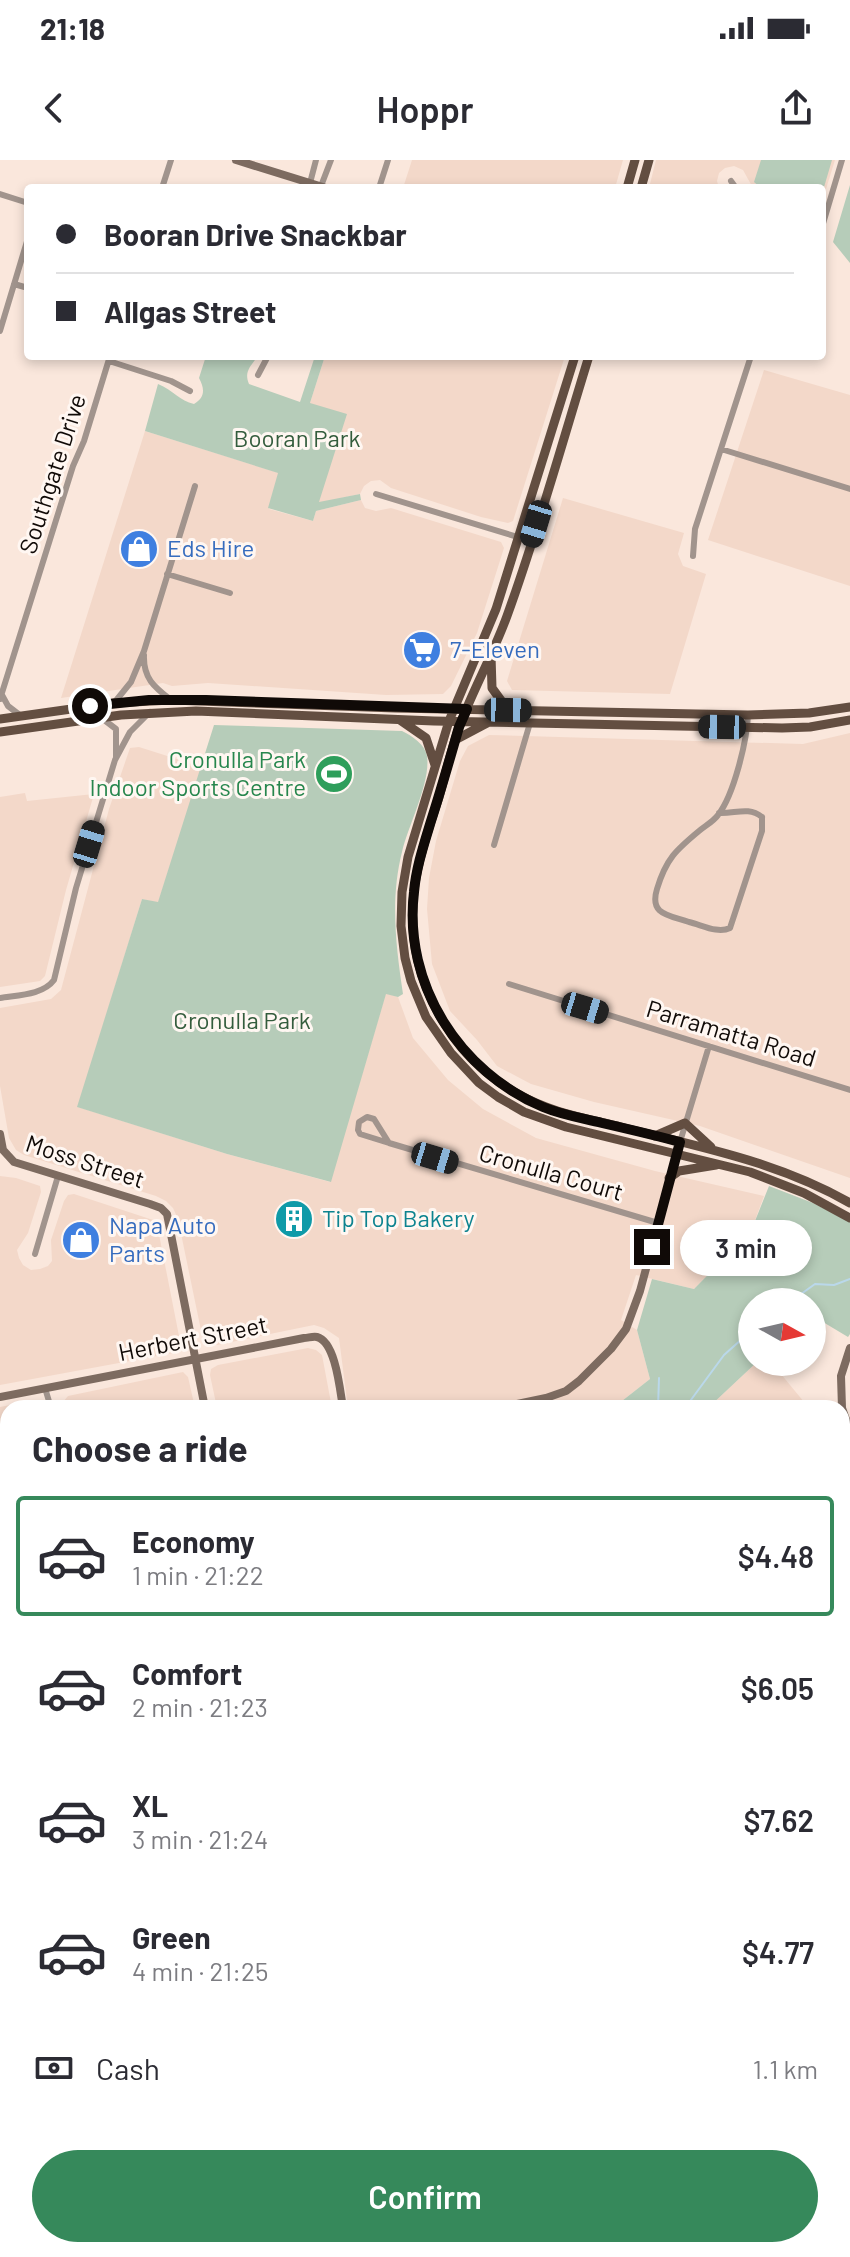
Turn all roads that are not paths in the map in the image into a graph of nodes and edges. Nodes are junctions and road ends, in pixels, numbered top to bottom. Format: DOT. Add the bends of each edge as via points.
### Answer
graph roads {
  1 [pos="171,160"];
  2 [pos="236,160"];
  3 [pos="316,160"];
  4 [pos="331,160"];
  5 [pos="388,160"];
  6 [pos="635,160"];
  7 [pos="649,160"];
  8 [pos="842,160"];
  9 [pos="731,181"];
  10 [pos="163,184"];
  11 [pos="313,184"];
  12 [pos="319,184"];
  13 [pos="320,184"];
  14 [pos="380,184"];
  15 [pos="628,184"];
  16 [pos="642,184"];
  17 [pos="733,184"];
  18 [pos="0,194"];
  19 [pos="24,202"];
  20 [pos="826,212"];
  21 [pos="24,251"];
  22 [pos="14,284"];
  23 [pos="24,287"];
  24 [pos="0,331"];
  25 [pos="110,360"];
  26 [pos="113,360"];
  27 [pos="266,360"];
  28 [pos="574,360"];
  29 [pos="588,360"];
  30 [pos="750,360"];
  31 [pos="258,375"];
  32 [pos="190,391"];
  33 [pos="721,449"];
  34 [pos="195,486"];
  35 [pos="850,489"];
  36 [pos="376,494"];
  37 [pos="519,537"];
  38 [pos="531,541"];
  39 [pos="693,556"];
  40 [pos="167,574"];
  41 [pos="230,593"];
  42 [pos="144,651"];
  43 [pos="491,656"];
  44 [pos="1,697"];
  45 [pos="171,700"];
  46 [pos="114,703"];
  47 [pos="850,707"];
  48 [pos="453,709"];
  49 [pos="467,709"];
  50 [pos="508,710"];
  51 [pos="150,712"];
  52 [pos="748,715"];
  53 [pos="21,716"];
  54 [pos="100,717"];
  55 [pos="0,719"];
  56 [pos="400,720"];
  57 [pos="850,720"];
  58 [pos="449,721"];
  59 [pos="462,721"];
  60 [pos="489,722"];
  61 [pos="530,723"];
  62 [pos="748,728"];
  63 [pos="0,732"];
  64 [pos="455,740"];
  65 [pos="115,760"];
  66 [pos="435,765"];
  67 [pos="730,793"];
  68 [pos="738,810"];
  69 [pos="769,811"];
  70 [pos="719,813"];
  71 [pos="762,817"];
  72 [pos="494,845"];
  73 [pos="509,984"];
  74 [pos="0,998"];
  75 [pos="709,1046"];
  76 [pos="850,1090"];
  77 [pos="685,1123"];
  78 [pos="0,1134"];
  79 [pos="655,1136"];
  80 [pos="680,1142"];
  81 [pos="389,1143"];
  82 [pos="713,1149"];
  83 [pos="676,1153"];
  84 [pos="4,1160"];
  85 [pos="724,1165"];
  86 [pos="58,1176"];
  87 [pos="669,1178"];
  88 [pos="850,1203"];
  89 [pos="850,1218"];
  90 [pos="658,1223"];
  91 [pos="35,1254"];
  92 [pos="850,1348"];
  93 [pos="196,1358"];
  94 [pos="45,1388"];
  95 [pos="0,1397"];
  96 [pos="49,1400"];
  97 [pos="204,1400"];
  98 [pos="341,1400"];
  99 [pos="536,1400"];
  100 [pos="841,1400"];
  1 -- 10 [label="street"];
  2 -- 11 [label="street"];
  3 -- 12 [label="street"];
  4 -- 13 [label="street"];
  5 -- 14 [label="street"];
  6 -- 15 [label="main road"];
  7 -- 16 [label="main road"];
  8 -- 20 [label="street"];
  9 -- 17 [label="street"];
  18 -- 19 [label="street"];
  21 -- 22 [label="street"];
  22 -- 23 [label="street"];
  22 -- 24 [label="street"];
  25 -- 44 [label="street, Southgate Drive"];
  26 -- 32 [label="street"];
  27 -- 31 [label="street"];
  28 -- 37 [label="main road"];
  29 -- 38 [label="main road"];
  30 -- 33 [label="street"];
  33 -- 35 [label="street"];
  33 -- 39 [label="street" via="695,529"];
  34 -- 40 [label="street"];
  36 -- 37 [label="street"];
  37 -- 38 [label="street"];
  37 -- 48 [label="main road" via="492,622"];
  38 -- 43 [label="main road"];
  40 -- 41 [label="street"];
  40 -- 42 [label="street"];
  42 -- 45 [label="street" via="148,680"];
  42 -- 46 [label="street" via="131,682"];
  43 -- 49 [label="main road"];
  43 -- 50 [label="main road" via="492,688"];
  44 -- 53 [label="street, Southgate Drive"];
  45 -- 46 [label="main road"];
  45 -- 48 [label="main road"];
  46 -- 53 [label="main road"];
  47 -- 52 [label="main road"];
  48 -- 49 [label="main road"];
  48 -- 58 [label="main road"];
  49 -- 50 [label="main road"];
  49 -- 59 [label="main road"];
  50 -- 52 [label="main road"];
  51 -- 54 [label="main road"];
  51 -- 56 [label="main road"];
  51 -- 65 [label="street" via="130,732"];
  52 -- 62 [label="street"];
  53 -- 55 [label="main road"];
  54 -- 63 [label="main road"];
  54 -- 65 [label="street" via="116,729"];
  56 -- 58 [label="main road"];
  56 -- 66 [label="main road" via="426,738"];
  57 -- 62 [label="main road"];
  58 -- 59 [label="main road"];
  58 -- 66 [label="main road"];
  59 -- 60 [label="main road"];
  59 -- 64 [label="main road"];
  60 -- 61 [label="main road"];
  60 -- 64 [label="main road"];
  61 -- 62 [label="main road"];
  61 -- 72 [label="street"];
  62 -- 67 [label="street"];
  64 -- 79 [label="main road" via="414,891 415,946 432,1001 465,1052 501,1084 555,1112"];
  65 -- 74 [label="street" via="54,980 38,991"];
  66 -- 83 [label="main road" via="405,869 401,913 408,971 434,1030 479,1083 524,1112"];
  67 -- 68 [label="street"];
  67 -- 70 [label="street"];
  68 -- 70 [label="street"];
  68 -- 71 [label="street"];
  69 -- 71 [label="street"];
  70 -- 71 [label="street" via="670,857 654,908 729,932"];
  73 -- 75 [label="street, Parramatta Road"];
  75 -- 76 [label="street, Parramatta Road"];
  75 -- 77 [label="street"];
  77 -- 79 [label="main road"];
  77 -- 80 [label="street"];
  77 -- 82 [label="main road"];
  78 -- 84 [label="street, Moss Street"];
  79 -- 80 [label="main road"];
  80 -- 82 [label="main road"];
  80 -- 83 [label="street"];
  81 -- 81 [label="street, Cronulla Court" via="360,1134 359,1122 374,1119"];
  81 -- 90 [label="street, Cronulla Court"];
  82 -- 88 [label="main road" via="791,1174"];
  83 -- 85 [label="main road"];
  83 -- 87 [label="street"];
  84 -- 86 [label="street, Moss Street"];
  85 -- 87 [label="main road" via="684,1170"];
  85 -- 89 [label="main road" via="785,1185"];
  86 -- 91 [label="street"];
  86 -- 93 [label="street, Moss Street" via="156,1205 167,1214"];
  87 -- 90 [label="street"];
  90 -- 99 [label="street" via="626,1329 579,1381"];
  92 -- 100 [label="street" via="841,1376"];
  93 -- 94 [label="street, Herbert Street"];
  93 -- 97 [label="street, Moss Street"];
  93 -- 98 [label="street, Herbert Street" via="317,1337 333,1356"];
  94 -- 95 [label="street, Herbert Street"];
  94 -- 96 [label="street"];
}
